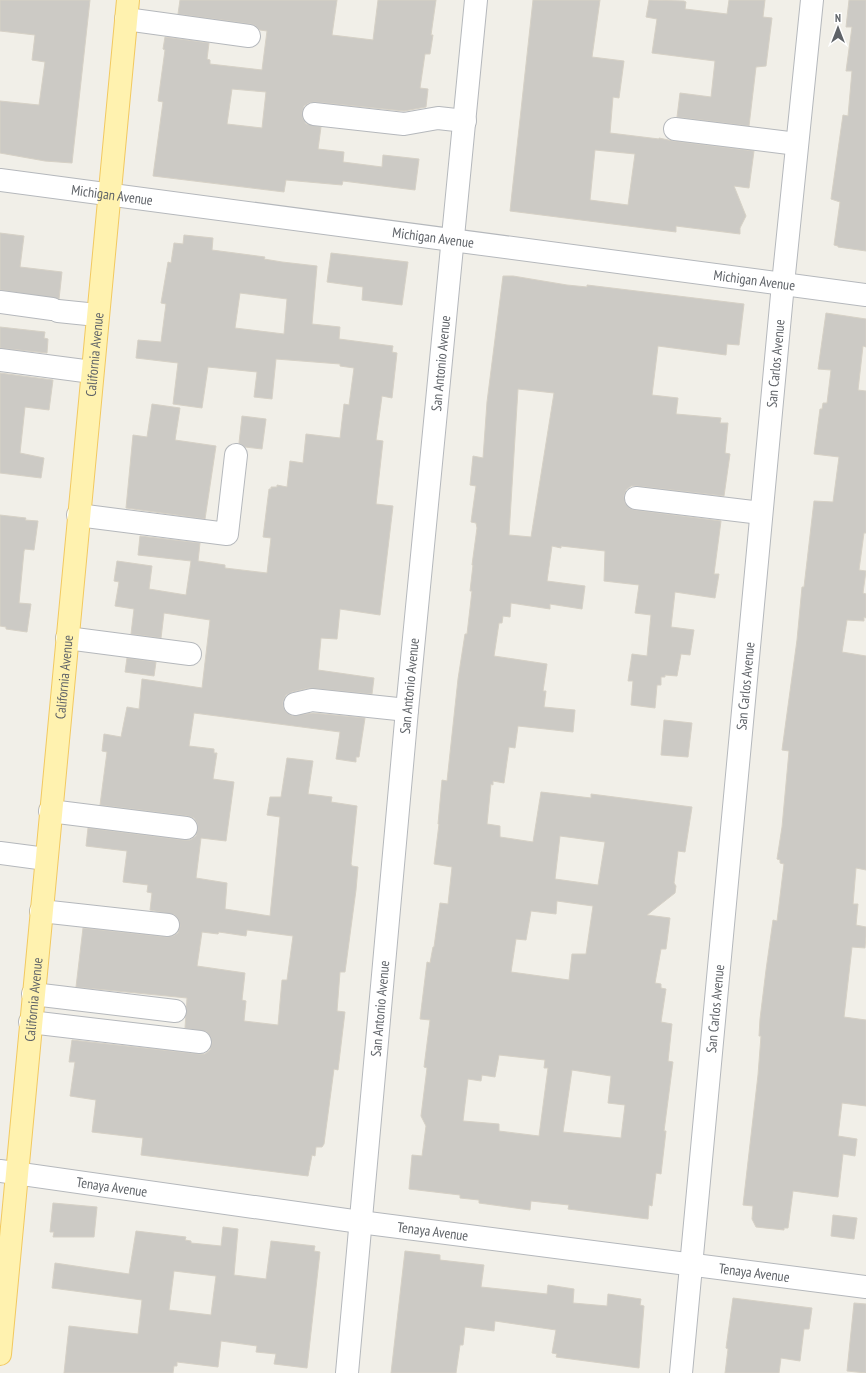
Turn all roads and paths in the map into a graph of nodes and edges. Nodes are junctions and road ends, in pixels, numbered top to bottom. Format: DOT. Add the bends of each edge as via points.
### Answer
graph roads {
  1 [pos="476,0"];
  2 [pos="812,0"];
  3 [pos="127,9"];
  4 [pos="249,36"];
  5 [pos="314,114"];
  6 [pos="465,121"];
  7 [pos="675,129"];
  8 [pos="798,144"];
  9 [pos="0,180"];
  10 [pos="109,195"];
  11 [pos="453,240"];
  12 [pos="783,284"];
  13 [pos="866,295"];
  14 [pos="0,302"];
  15 [pos="97,315"];
  16 [pos="0,360"];
  17 [pos="92,372"];
  18 [pos="236,455"];
  19 [pos="636,498"];
  20 [pos="761,513"];
  21 [pos="78,514"];
  22 [pos="67,638"];
  23 [pos="190,654"];
  24 [pos="295,704"];
  25 [pos="407,710"];
  26 [pos="50,811"];
  27 [pos="186,828"];
  28 [pos="0,853"];
  29 [pos="46,859"];
  30 [pos="41,911"];
  31 [pos="168,925"];
  32 [pos="33,994"];
  33 [pos="175,1011"];
  34 [pos="30,1022"];
  35 [pos="200,1042"];
  36 [pos="8,1172"];
  37 [pos="360,1222"];
  38 [pos="691,1265"];
  39 [pos="866,1287"];
  40 [pos="0,1354"];
  41 [pos="346,1373"];
  42 [pos="681,1373"];
  1 -- 6 [label="street, San Antonio Avenue"];
  2 -- 8 [label="street, San Carlos Avenue"];
  3 -- 4 [label="street"];
  3 -- 10 [label="main road, California Avenue"];
  5 -- 6 [label="street" via="404,124 438,118"];
  6 -- 11 [label="street, San Antonio Avenue"];
  7 -- 8 [label="street"];
  8 -- 12 [label="street, San Carlos Avenue"];
  9 -- 10 [label="street, Michigan Avenue"];
  10 -- 11 [label="street, Michigan Avenue"];
  10 -- 15 [label="main road, California Avenue"];
  11 -- 12 [label="street, Michigan Avenue"];
  11 -- 25 [label="street, San Antonio Avenue"];
  12 -- 13 [label="street, Michigan Avenue"];
  12 -- 20 [label="street, San Carlos Avenue"];
  14 -- 15 [label="street"];
  15 -- 17 [label="main road, California Avenue"];
  16 -- 17 [label="street"];
  17 -- 21 [label="main road, California Avenue"];
  18 -- 21 [label="street" via="227,534"];
  19 -- 20 [label="street"];
  20 -- 38 [label="street, San Carlos Avenue"];
  21 -- 22 [label="main road, California Avenue"];
  22 -- 23 [label="street"];
  22 -- 26 [label="main road, California Avenue"];
  24 -- 25 [label="street" via="312,700"];
  25 -- 37 [label="street, San Antonio Avenue"];
  26 -- 27 [label="street"];
  26 -- 29 [label="main road, California Avenue"];
  28 -- 29 [label="street"];
  29 -- 30 [label="main road, California Avenue"];
  30 -- 31 [label="street"];
  30 -- 32 [label="main road, California Avenue"];
  32 -- 33 [label="street"];
  32 -- 34 [label="main road, California Avenue"];
  34 -- 35 [label="street"];
  34 -- 36 [label="main road, California Avenue"];
  36 -- 37 [label="street, Tenaya Avenue"];
  36 -- 40 [label="main road, California Avenue"];
  37 -- 38 [label="street, Tenaya Avenue"];
  37 -- 41 [label="street, San Antonio Avenue"];
  38 -- 39 [label="street, Tenaya Avenue"];
  38 -- 42 [label="street, San Carlos Avenue"];
}
